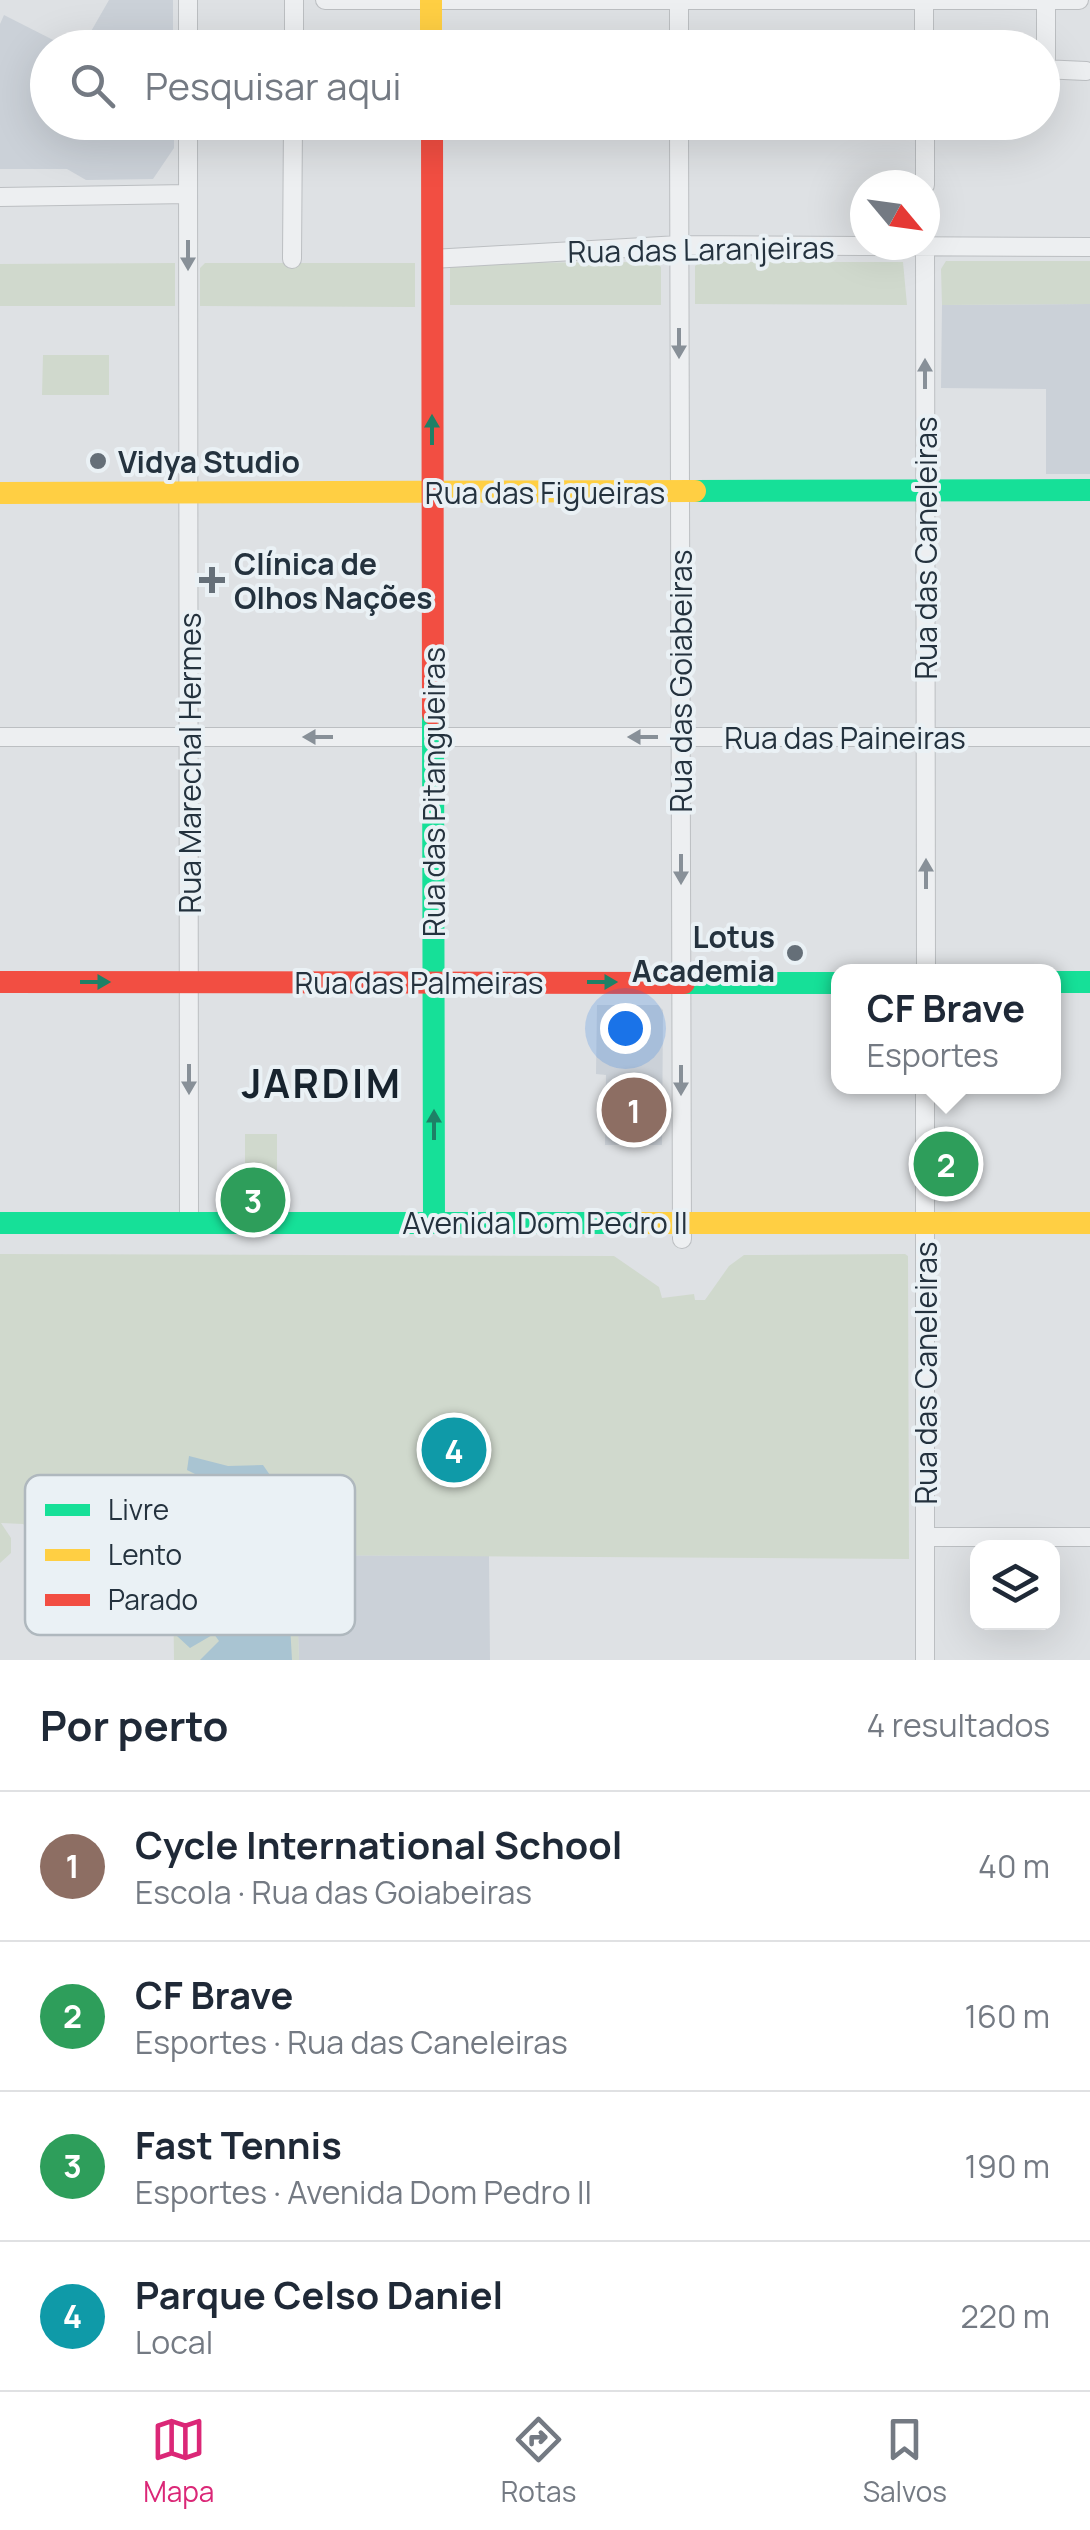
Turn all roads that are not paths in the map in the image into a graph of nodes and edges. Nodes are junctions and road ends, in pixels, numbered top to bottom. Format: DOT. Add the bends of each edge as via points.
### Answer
graph roads {
  1 [pos="188,0"];
  2 [pos="294,0"];
  3 [pos="325,0"];
  4 [pos="924,0"];
  5 [pos="1046,0"];
  6 [pos="1079,0"];
  7 [pos="431,1"];
  8 [pos="678,1"];
  9 [pos="188,30"];
  10 [pos="294,30"];
  11 [pos="431,30"];
  12 [pos="678,30"];
  13 [pos="924,30"];
  14 [pos="1045,30"];
  15 [pos="1060,69"];
  16 [pos="1086,70"];
  17 [pos="188,140"];
  18 [pos="293,140"];
  19 [pos="432,140"];
  20 [pos="678,140"];
  21 [pos="924,140"];
  22 [pos="925,170"];
  23 [pos="188,194"];
  24 [pos="0,197"];
  25 [pos="678,246"];
  26 [pos="850,246"];
  27 [pos="940,246"];
  28 [pos="1090,247"];
  29 [pos="292,258"];
  30 [pos="432,259"];
  31 [pos="925,260"];
  32 [pos="925,490"];
  33 [pos="1090,490"];
  34 [pos="678,491"];
  35 [pos="0,492"];
  36 [pos="189,492"];
  37 [pos="432,492"];
  38 [pos="0,737"];
  39 [pos="190,737"];
  40 [pos="433,737"];
  41 [pos="681,737"];
  42 [pos="926,737"];
  43 [pos="1090,737"];
  44 [pos="926,964"];
  45 [pos="0,982"];
  46 [pos="190,982"];
  47 [pos="434,982"];
  48 [pos="681,982"];
  49 [pos="1061,982"];
  50 [pos="1090,982"];
  51 [pos="831,983"];
  52 [pos="925,1094"];
  53 [pos="189,1222"];
  54 [pos="434,1222"];
  55 [pos="0,1223"];
  56 [pos="1090,1223"];
  57 [pos="682,1230"];
  58 [pos="924,1230"];
  59 [pos="1090,1239"];
  60 [pos="0,1240"];
  61 [pos="1090,1537"];
  62 [pos="926,1538"];
  63 [pos="925,1660"];
  1 -- 9 [label="street"];
  2 -- 10 [label="street"];
  3 -- 7 [label="street"];
  4 -- 5 [label="street"];
  4 -- 8 [label="street"];
  4 -- 13 [label="street"];
  5 -- 6 [label="street"];
  5 -- 14 [label="street"];
  7 -- 8 [label="street"];
  7 -- 11 [label="main road"];
  8 -- 12 [label="street"];
  15 -- 16 [label="street"];
  17 -- 23 [label="street, Rua Marechal Hermes"];
  18 -- 29 [label="street"];
  19 -- 30 [label="main road, Rua das Pitangueiras"];
  20 -- 25 [label="street, Rua das Goiabeiras"];
  21 -- 22 [label="street"];
  23 -- 24 [label="street"];
  23 -- 36 [label="street, Rua Marechal Hermes, one-way"];
  25 -- 26 [label="street, Rua das Laranjeiras"];
  25 -- 30 [label="street, Rua das Laranjeiras"];
  25 -- 34 [label="street, Rua das Goiabeiras, one-way"];
  27 -- 28 [label="street, Rua das Laranjeiras"];
  37 -- 30 [label="main road, Rua das Pitangueiras, one-way"];
  32 -- 31 [label="street, Rua das Caneleiras, one-way"];
  32 -- 33 [label="main road, Rua das Figueiras"];
  32 -- 34 [label="main road, Rua das Figueiras"];
  32 -- 42 [label="street, Rua das Caneleiras"];
  34 -- 37 [label="main road, Rua das Figueiras"];
  34 -- 41 [label="street, Rua das Goiabeiras"];
  35 -- 36 [label="main road, Rua das Figueiras"];
  36 -- 37 [label="main road, Rua das Figueiras"];
  36 -- 39 [label="street, Rua Marechal Hermes"];
  37 -- 40 [label="main road, Rua das Pitangueiras"];
  38 -- 39 [label="street, Rua das Paineiras"];
  40 -- 39 [label="street, Rua das Paineiras, one-way"];
  39 -- 46 [label="street, Rua Marechal Hermes"];
  41 -- 40 [label="street, Rua das Paineiras, one-way"];
  40 -- 47 [label="main road, Rua das Pitangueiras"];
  41 -- 42 [label="street, Rua das Paineiras"];
  41 -- 48 [label="street, Rua das Goiabeiras, one-way"];
  42 -- 43 [label="street, Rua das Paineiras"];
  44 -- 42 [label="street, Rua das Caneleiras, one-way"];
  45 -- 46 [label="main road, Rua das Palmeiras, one-way"];
  46 -- 47 [label="main road, Rua das Palmeiras"];
  46 -- 53 [label="street, Rua Marechal Hermes, one-way"];
  47 -- 48 [label="main road, Rua das Palmeiras, one-way"];
  54 -- 47 [label="main road, Rua das Pitangueiras, one-way"];
  48 -- 51 [label="main road, Rua das Palmeiras"];
  48 -- 57 [label="street, Rua das Goiabeiras, one-way"];
  49 -- 50 [label="main road"];
  52 -- 58 [label="street, Rua das Caneleiras"];
  53 -- 54 [label="main road, Avenida Dom Pedro II"];
  53 -- 55 [label="main road, Avenida Dom Pedro II"];
  54 -- 57 [label="main road, Avenida Dom Pedro II"];
  56 -- 58 [label="main road, Avenida Dom Pedro II"];
  57 -- 58 [label="main road, Avenida Dom Pedro II"];
  57 -- 60 [label="main road, Avenida Dom Pedro II"];
  58 -- 59 [label="main road, Avenida Dom Pedro II"];
  58 -- 62 [label="street, Rua das Caneleiras"];
  61 -- 62 [label="street"];
  62 -- 63 [label="street, Rua das Caneleiras"];
}
